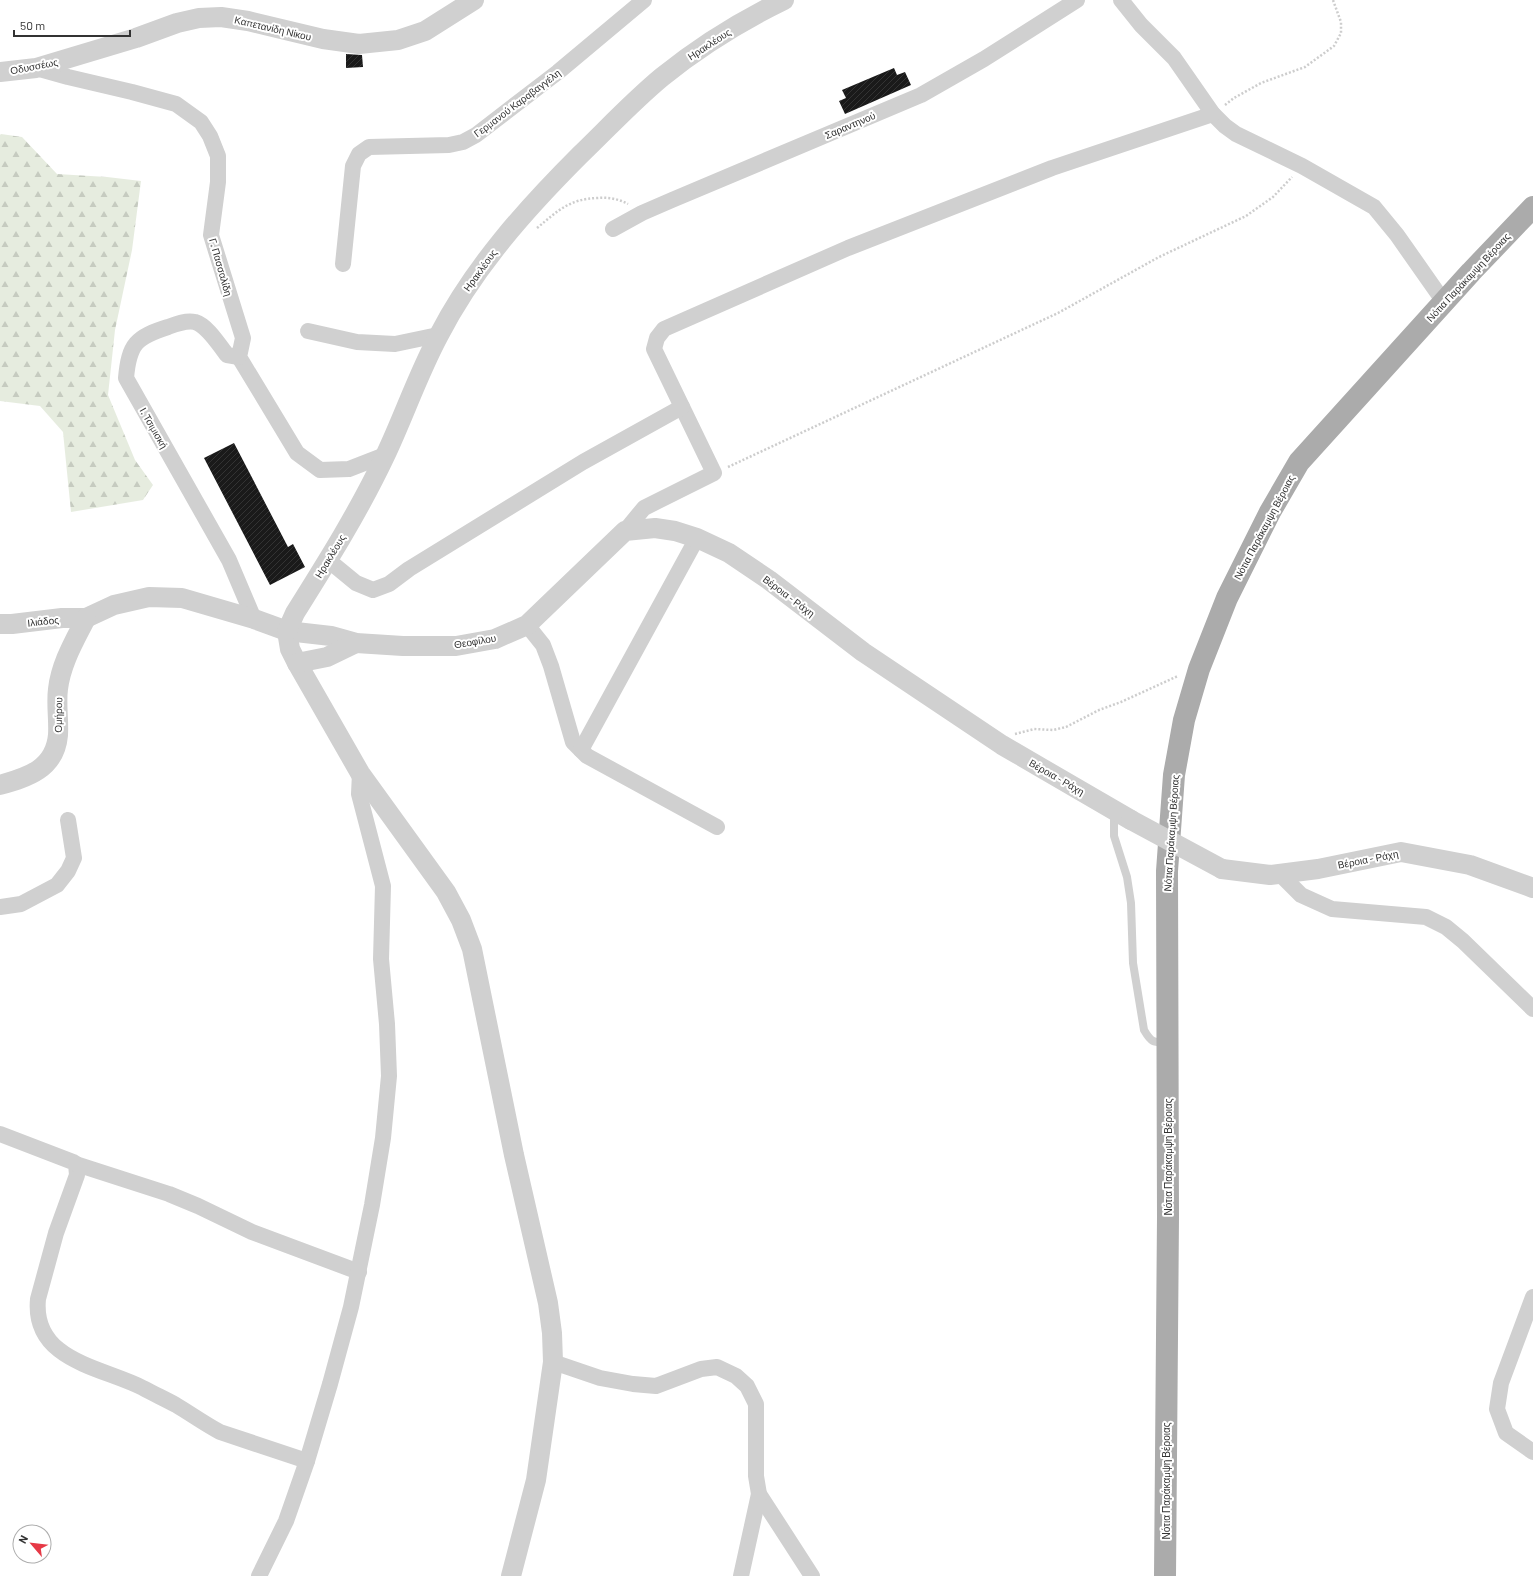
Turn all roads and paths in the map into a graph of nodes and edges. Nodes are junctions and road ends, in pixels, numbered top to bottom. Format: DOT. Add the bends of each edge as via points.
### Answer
graph roads {
  1 [pos="474,0"];
  2 [pos="644,0"];
  3 [pos="784,0"];
  4 [pos="1076,0"];
  5 [pos="1121,0"];
  6 [pos="1333,0"];
  7 [pos="67,59"];
  8 [pos="36,68"];
  9 [pos="0,72"];
  10 [pos="1213,114"];
  11 [pos="1302,166"];
  12 [pos="1533,207"];
  13 [pos="642,213"];
  14 [pos="512,228"];
  15 [pos="613,229"];
  16 [pos="343,264"];
  17 [pos="1444,302"];
  18 [pos="308,331"];
  19 [pos="438,335"];
  20 [pos="239,357"];
  21 [pos="682,406"];
  22 [pos="385,455"];
  23 [pos="714,473"];
  24 [pos="625,532"];
  25 [pos="697,538"];
  26 [pos="328,560"];
  27 [pos="86,618"];
  28 [pos="254,619"];
  29 [pos="0,624"];
  30 [pos="527,625"];
  31 [pos="287,631"];
  32 [pos="356,643"];
  33 [pos="297,663"];
  34 [pos="1199,669"];
  35 [pos="1002,745"];
  36 [pos="581,750"];
  37 [pos="360,773"];
  38 [pos="0,785"];
  39 [pos="1114,809"];
  40 [pos="68,820"];
  41 [pos="717,827"];
  42 [pos="1280,874"];
  43 [pos="1533,888"];
  44 [pos="0,907"];
  45 [pos="1533,1010"];
  46 [pos="1168,1042"];
  47 [pos="0,1134"];
  48 [pos="76,1164"];
  49 [pos="359,1272"];
  50 [pos="1533,1297"];
  51 [pos="553,1362"];
  52 [pos="1533,1452"];
  53 [pos="307,1461"];
  54 [pos="758,1494"];
  55 [pos="259,1576"];
  56 [pos="511,1576"];
  57 [pos="741,1576"];
  58 [pos="812,1576"];
  59 [pos="1165,1576"];
  1 -- 7 [label="street, Καπετανίδη Νίκου" via="425,31 398,40 359,44 323,39 248,21 221,17 199,18"];
  2 -- 16 [label="street, Γερμανού Καραβαγγέλη" via="558,72 476,135 463,142 449,145 369,147 359,154 353,166"];
  3 -- 14 [label="street, Ηρακλέους" via="700,48 661,78 550,185"];
  4 -- 13 [label="street, Σαραντηνού" via="984,59 921,95"];
  5 -- 10 [label="street" via="1141,25 1174,58"];
  6 -- 10 [label="path" via="1341,22 1341,33 1334,46 1305,67 1261,83 1234,98"];
  7 -- 8 [label="street, Οδυσσέως"];
  8 -- 9 [label="street, Οδυσσέως"];
  8 -- 20 [label="street, Γ. Πασσαλίδη" via="176,104 201,122 218,156 218,182 211,235 243,338"];
  10 -- 11 [label="street" via="1236,134"];
  10 -- 21 [label="street" via="1052,168 855,245 664,329 657,338 654,349"];
  11 -- 17 [label="street" via="1374,208"];
  11 -- 23 [label="path" via="1273,197 1246,216 1159,257 1058,313"];
  12 -- 17 [label="main road, Νότια Παράκαμψη Βέροιας"];
  13 -- 14 [label="path" via="624,202 606,197 586,198 562,208 536,228"];
  13 -- 15 [label="street, Σαραντηνού"];
  14 -- 19 [label="street, Ηρακλέους" via="460,299"];
  17 -- 34 [label="main road, Νότια Παράκαμψη Βέροιας" via="1300,462 1244,563"];
  18 -- 19 [label="street" via="357,342 395,344"];
  19 -- 22 [label="street, Ηρακλέους"];
  20 -- 22 [label="street" via="297,453 320,470 349,469"];
  20 -- 28 [label="street, Ι. Τσιμισκή" via="227,355 205,329 195,322 183,322 149,333 134,345 128,359 126,378 229,560"];
  21 -- 23 [label="street"];
  21 -- 26 [label="street" via="562,475 388,584 373,590 356,583"];
  22 -- 26 [label="street, Ηρακλέους" via="359,508"];
  23 -- 24 [label="street" via="644,508"];
  24 -- 25 [label="street, Βέροια - Ράχη" via="655,528"];
  24 -- 30 [label="street, Θεοφίλου"];
  25 -- 35 [label="street, Βέροια - Ράχη" via="729,553 769,580 863,652"];
  25 -- 36 [label="street"];
  26 -- 31 [label="street, Ηρακλέους" via="295,613"];
  27 -- 28 [label="street, Θεοφίλου" via="114,605 149,597 182,598"];
  27 -- 29 [label="street, Ιλιάδος"];
  27 -- 38 [label="street, Ομήρου" via="66,656 58,689 58,736 52,756 37,773"];
  28 -- 31 [label="street, Θεοφίλου"];
  30 -- 32 [label="street, Θεοφίλου" via="495,639 456,646"];
  30 -- 36 [label="street" via="543,645 552,666 573,742"];
  31 -- 32 [label="street, Θεοφίλου" via="331,636"];
  31 -- 33 [label="street" via="290,649"];
  32 -- 33 [label="street" via="327,658"];
  33 -- 37 [label="street"];
  34 -- 35 [label="path" via="1099,710 1066,727 1020,731 1010,736"];
  34 -- 46 [label="main road, Νότια Παράκαμψη Βέροιας" via="1184,720 1174,775 1167,871"];
  35 -- 39 [label="street, Βέροια - Ράχη"];
  36 -- 41 [label="street" via="587,756"];
  37 -- 49 [label="street" via="359,794 383,886 381,959 389,1076 384,1138"];
  37 -- 51 [label="street" via="446,892 461,920 472,949 514,1155 548,1303"];
  39 -- 42 [label="street, Βέροια - Ράχη, bridge" via="1222,868 1270,875"];
  39 -- 46 [label="lane" via="1114,836 1127,877 1131,904 1133,963 1144,1030 1149,1039 1156,1043"];
  40 -- 44 [label="street" via="74,858 68,871 57,885 21,904"];
  42 -- 43 [label="street, Βέροια - Ράχη" via="1401,852 1470,865"];
  42 -- 45 [label="street" via="1301,895 1332,909 1426,917 1446,927 1464,941"];
  46 -- 59 [label="main road, Νότια Παράκαμψη Βέροιας"];
  47 -- 48 [label="street"];
  48 -- 49 [label="street" via="169,1194 252,1232"];
  48 -- 53 [label="street" via="77,1175 56,1233 38,1299 39,1323 44,1334 54,1346 75,1360 134,1383 175,1404 220,1432"];
  49 -- 53 [label="street"];
  50 -- 52 [label="street" via="1501,1382 1496,1409 1506,1433"];
  51 -- 54 [label="street" via="600,1378 656,1386 701,1369 717,1367 736,1376 747,1386 756,1404"];
  51 -- 56 [label="street" via="536,1480"];
  53 -- 55 [label="street" via="286,1521"];
  54 -- 57 [label="street"];
  54 -- 58 [label="street"];
}
